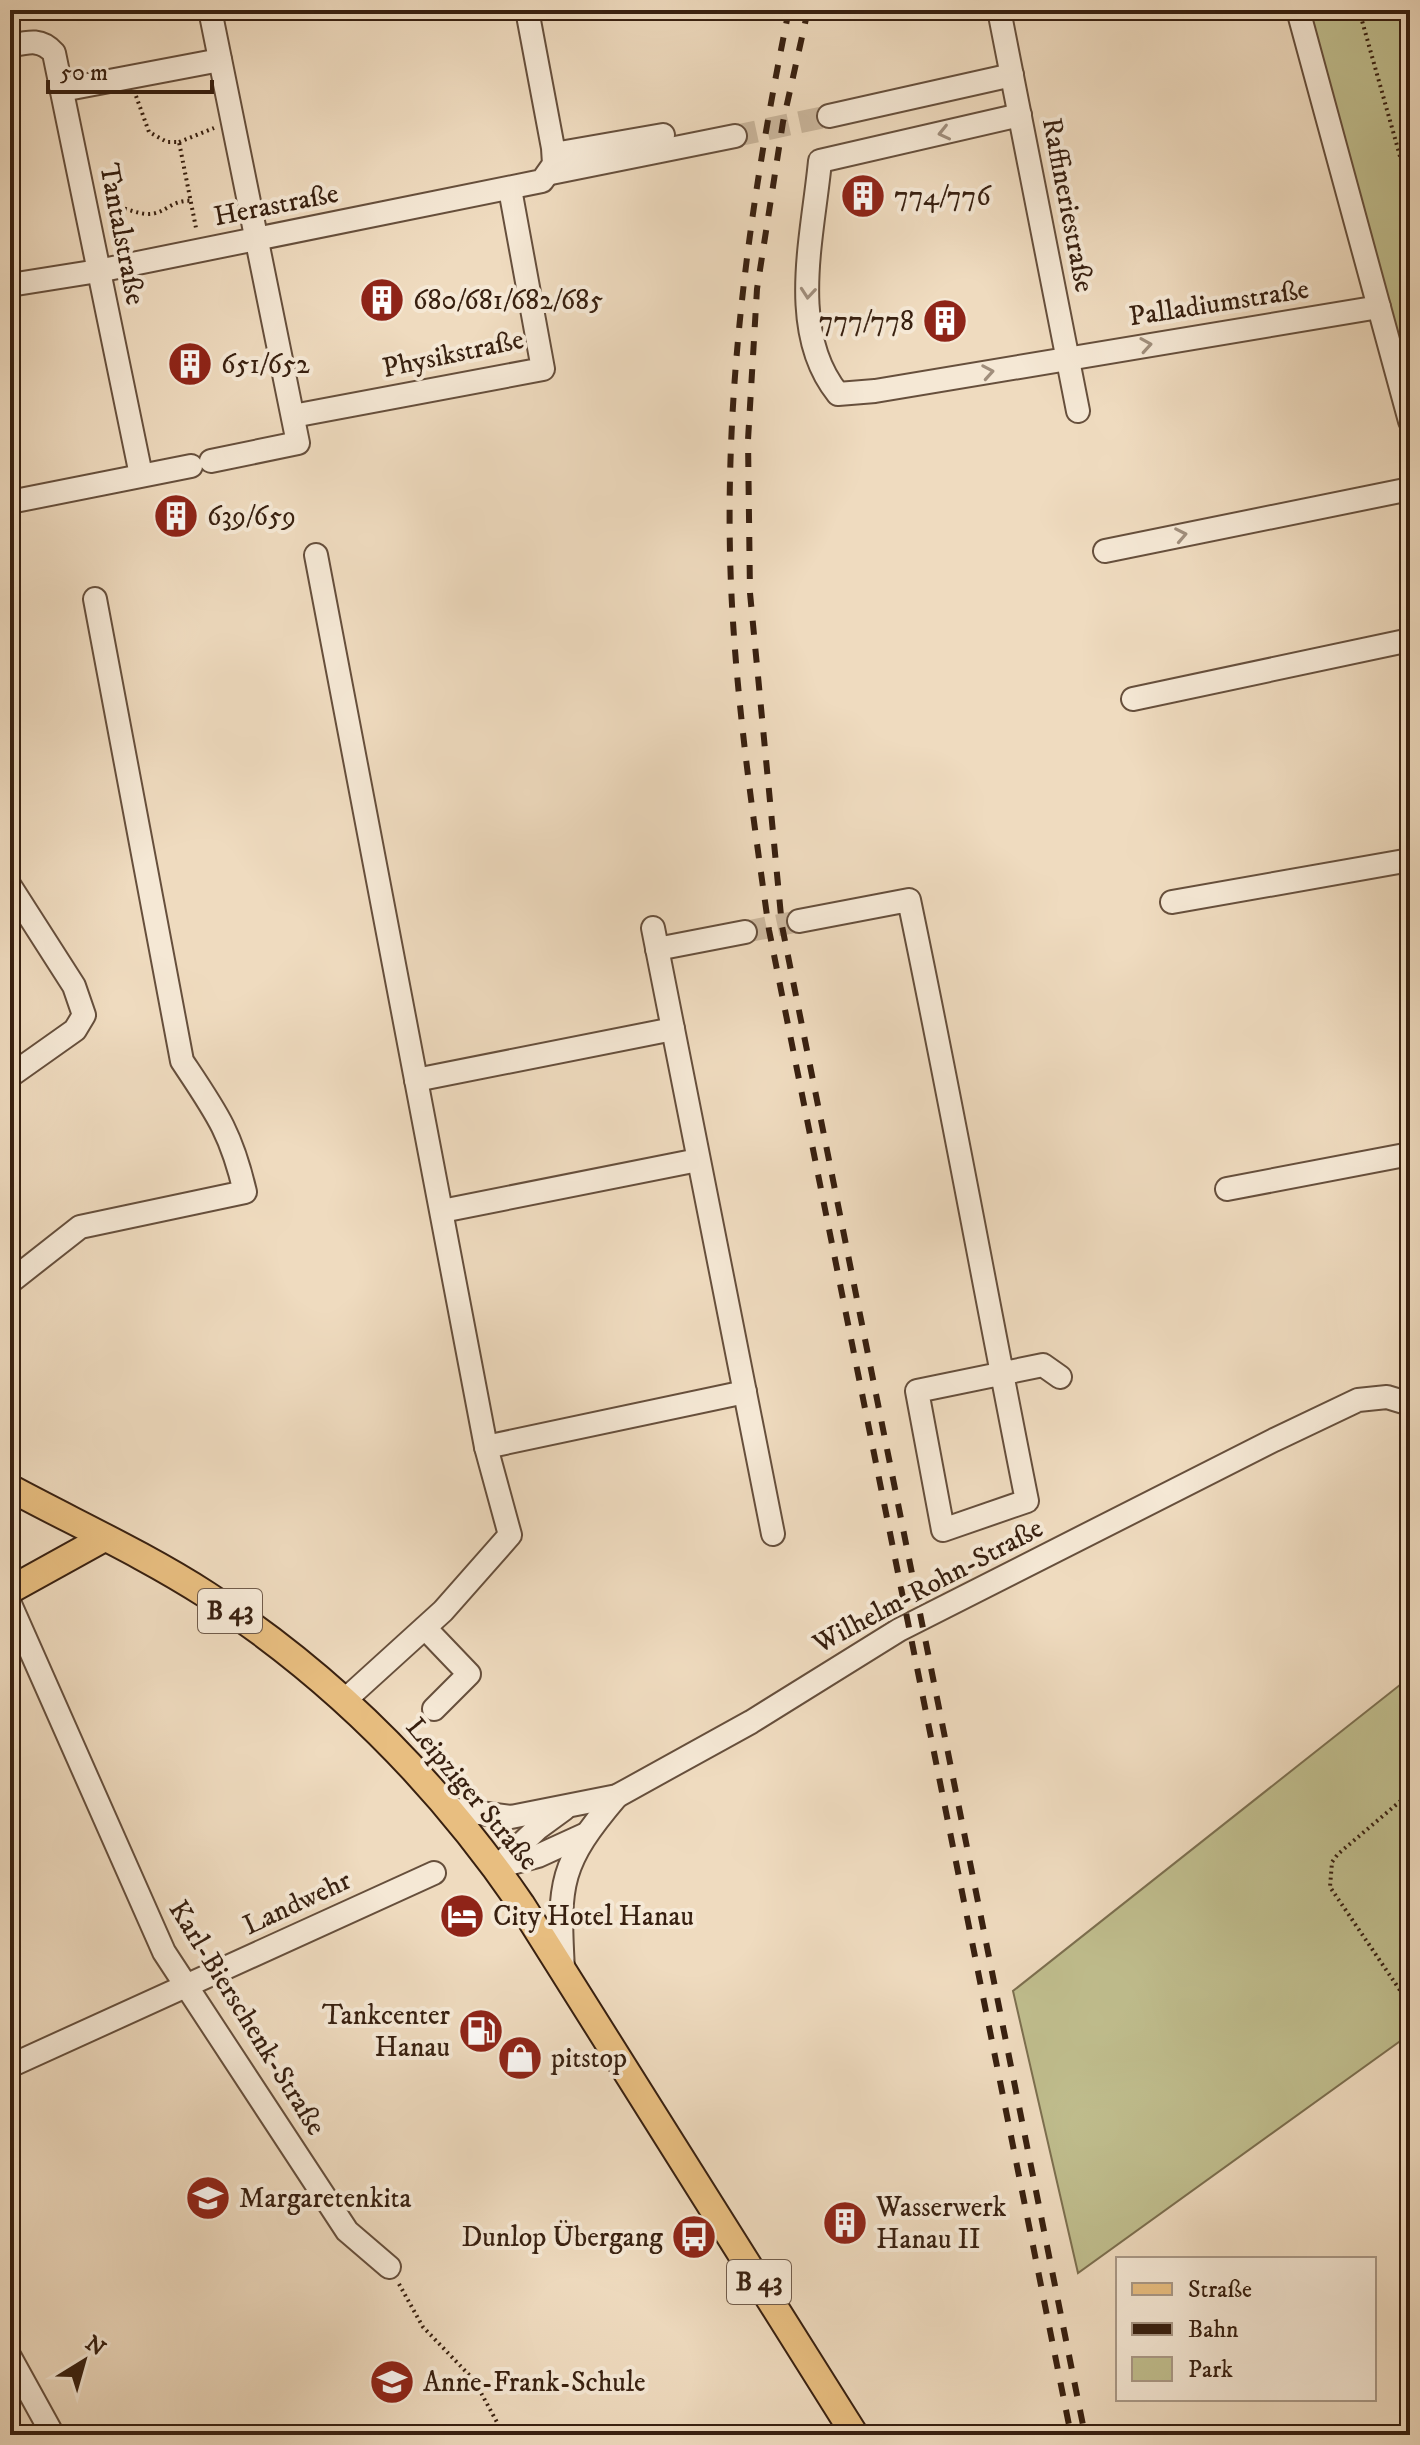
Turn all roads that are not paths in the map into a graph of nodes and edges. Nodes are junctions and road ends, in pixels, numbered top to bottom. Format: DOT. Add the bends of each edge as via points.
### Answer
graph roads {
  1 [pos="210,10"];
  2 [pos="527,10"];
  3 [pos="999,10"];
  4 [pos="1298,10"];
  5 [pos="10,46"];
  6 [pos="220,60"];
  7 [pos="1012,75"];
  8 [pos="62,90"];
  9 [pos="1020,115"];
  10 [pos="829,116"];
  11 [pos="689,131"];
  12 [pos="735,136"];
  13 [pos="553,164"];
  14 [pos="510,189"];
  15 [pos="257,239"];
  16 [pos="98,271"];
  17 [pos="10,285"];
  18 [pos="1379,307"];
  19 [pos="1069,358"];
  20 [pos="1078,411"];
  21 [pos="293,416"];
  22 [pos="1410,421"];
  23 [pos="141,475"];
  24 [pos="1410,489"];
  25 [pos="10,502"];
  26 [pos="1105,551"];
  27 [pos="316,555"];
  28 [pos="95,599"];
  29 [pos="1410,640"];
  30 [pos="1133,699"];
  31 [pos="1410,860"];
  32 [pos="10,886"];
  33 [pos="1172,902"];
  34 [pos="799,921"];
  35 [pos="745,932"];
  36 [pos="673,1029"];
  37 [pos="10,1076"];
  38 [pos="416,1080"];
  39 [pos="1410,1154"];
  40 [pos="698,1160"];
  41 [pos="1227,1189"];
  42 [pos="442,1211"];
  43 [pos="10,1282"];
  44 [pos="1001,1373"];
  45 [pos="1060,1377"];
  46 [pos="745,1392"];
  47 [pos="1410,1404"];
  48 [pos="486,1447"];
  49 [pos="10,1488"];
  50 [pos="773,1534"];
  51 [pos="104,1538"];
  52 [pos="10,1590"];
  53 [pos="10,1604"];
  54 [pos="425,1628"];
  55 [pos="345,1700"];
  56 [pos="434,1709"];
  57 [pos="617,1796"];
  58 [pos="572,1804"];
  59 [pos="449,1809"];
  60 [pos="584,1835"];
  61 [pos="496,1868"];
  62 [pos="434,1873"];
  63 [pos="563,1969"];
  64 [pos="186,1986"];
  65 [pos="10,2066"];
  66 [pos="389,2267"];
  67 [pos="10,2357"];
  68 [pos="53,2435"];
  69 [pos="855,2435"];
  1 -- 6 [label="street"];
  2 -- 13 [label="street"];
  3 -- 7 [label="street, Raffineriestraße"];
  4 -- 18 [label="street"];
  5 -- 8 [label="street, Tantalstraße" via="46,43 54,53"];
  6 -- 8 [label="street"];
  6 -- 15 [label="street"];
  7 -- 9 [label="street, Raffineriestraße"];
  7 -- 10 [label="street"];
  8 -- 16 [label="street, Tantalstraße"];
  9 -- 19 [label="street, Raffineriestraße"];
  9 -- 19 [label="street, Palladiumstraße, one-way" via="820,161 806,309 820,372 838,394"];
  11 -- 13 [label="street"];
  12 -- 13 [label="street, Herastraße"];
  13 -- 14 [label="street, Herastraße" via="542,181"];
  14 -- 15 [label="street, Herastraße"];
  14 -- 21 [label="street, Physikstraße" via="543,369"];
  15 -- 16 [label="street, Herastraße"];
  15 -- 21 [label="street"];
  16 -- 17 [label="street, Herastraße"];
  16 -- 23 [label="street, Tantalstraße"];
  19 -- 18 [label="street, Palladiumstraße, one-way"];
  18 -- 22 [label="street"];
  19 -- 20 [label="street, Raffineriestraße"];
  21 -- 23 [label="street" via="298,443"];
  23 -- 25 [label="street"];
  26 -- 24 [label="street, one-way"];
  27 -- 38 [label="street"];
  28 -- 43 [label="street" via="182,1061 226,1126 245,1192 80,1227"];
  29 -- 30 [label="street"];
  31 -- 33 [label="street"];
  32 -- 37 [label="street" via="81,1000 82,1022"];
  34 -- 44 [label="street" via="909,900"];
  35 -- 36 [label="street" via="655,939"];
  36 -- 38 [label="street"];
  36 -- 40 [label="street"];
  38 -- 42 [label="street"];
  39 -- 41 [label="street"];
  40 -- 42 [label="street"];
  40 -- 46 [label="street"];
  42 -- 48 [label="street"];
  44 -- 44 [label="street" via="917,1391 943,1530 1027,1501"];
  44 -- 45 [label="street" via="1043,1365"];
  46 -- 48 [label="street"];
  46 -- 50 [label="street"];
  47 -- 57 [label="street, Wilhelm-Rohn-Straße" via="1387,1397 1358,1400 1274,1440 899,1630 751,1722"];
  48 -- 54 [label="street" via="510,1535"];
  49 -- 51 [label="main road, Leipziger Straße"];
  51 -- 52 [label="main road"];
  51 -- 55 [label="main road, Leipziger Straße / B 43" via="206,1594"];
  53 -- 64 [label="street, Karl-Bierschenk-Straße" via="156,1936"];
  54 -- 55 [label="street"];
  54 -- 56 [label="street" via="469,1674"];
  55 -- 59 [label="main road, Leipziger Straße / B 43"];
  57 -- 58 [label="street, Wilhelm-Rohn-Straße"];
  57 -- 60 [label="street, Wilhelm-Rohn-Straße"];
  58 -- 59 [label="street, Wilhelm-Rohn-Straße" via="511,1817"];
  58 -- 61 [label="street, Wilhelm-Rohn-Straße"];
  59 -- 61 [label="main road, Leipziger Straße / B 43"];
  60 -- 61 [label="street, Wilhelm-Rohn-Straße"];
  60 -- 63 [label="street, Wilhelm-Rohn-Straße" via="561,1887"];
  61 -- 63 [label="main road, Leipziger Straße / B 43"];
  62 -- 64 [label="street, Landwehr"];
  63 -- 69 [label="main road, Leipziger Straße / B 43"];
  64 -- 65 [label="street, Landwehr"];
  64 -- 66 [label="street, Karl-Bierschenk-Straße" via="347,2231"];
  67 -- 68 [label="street"];
}
